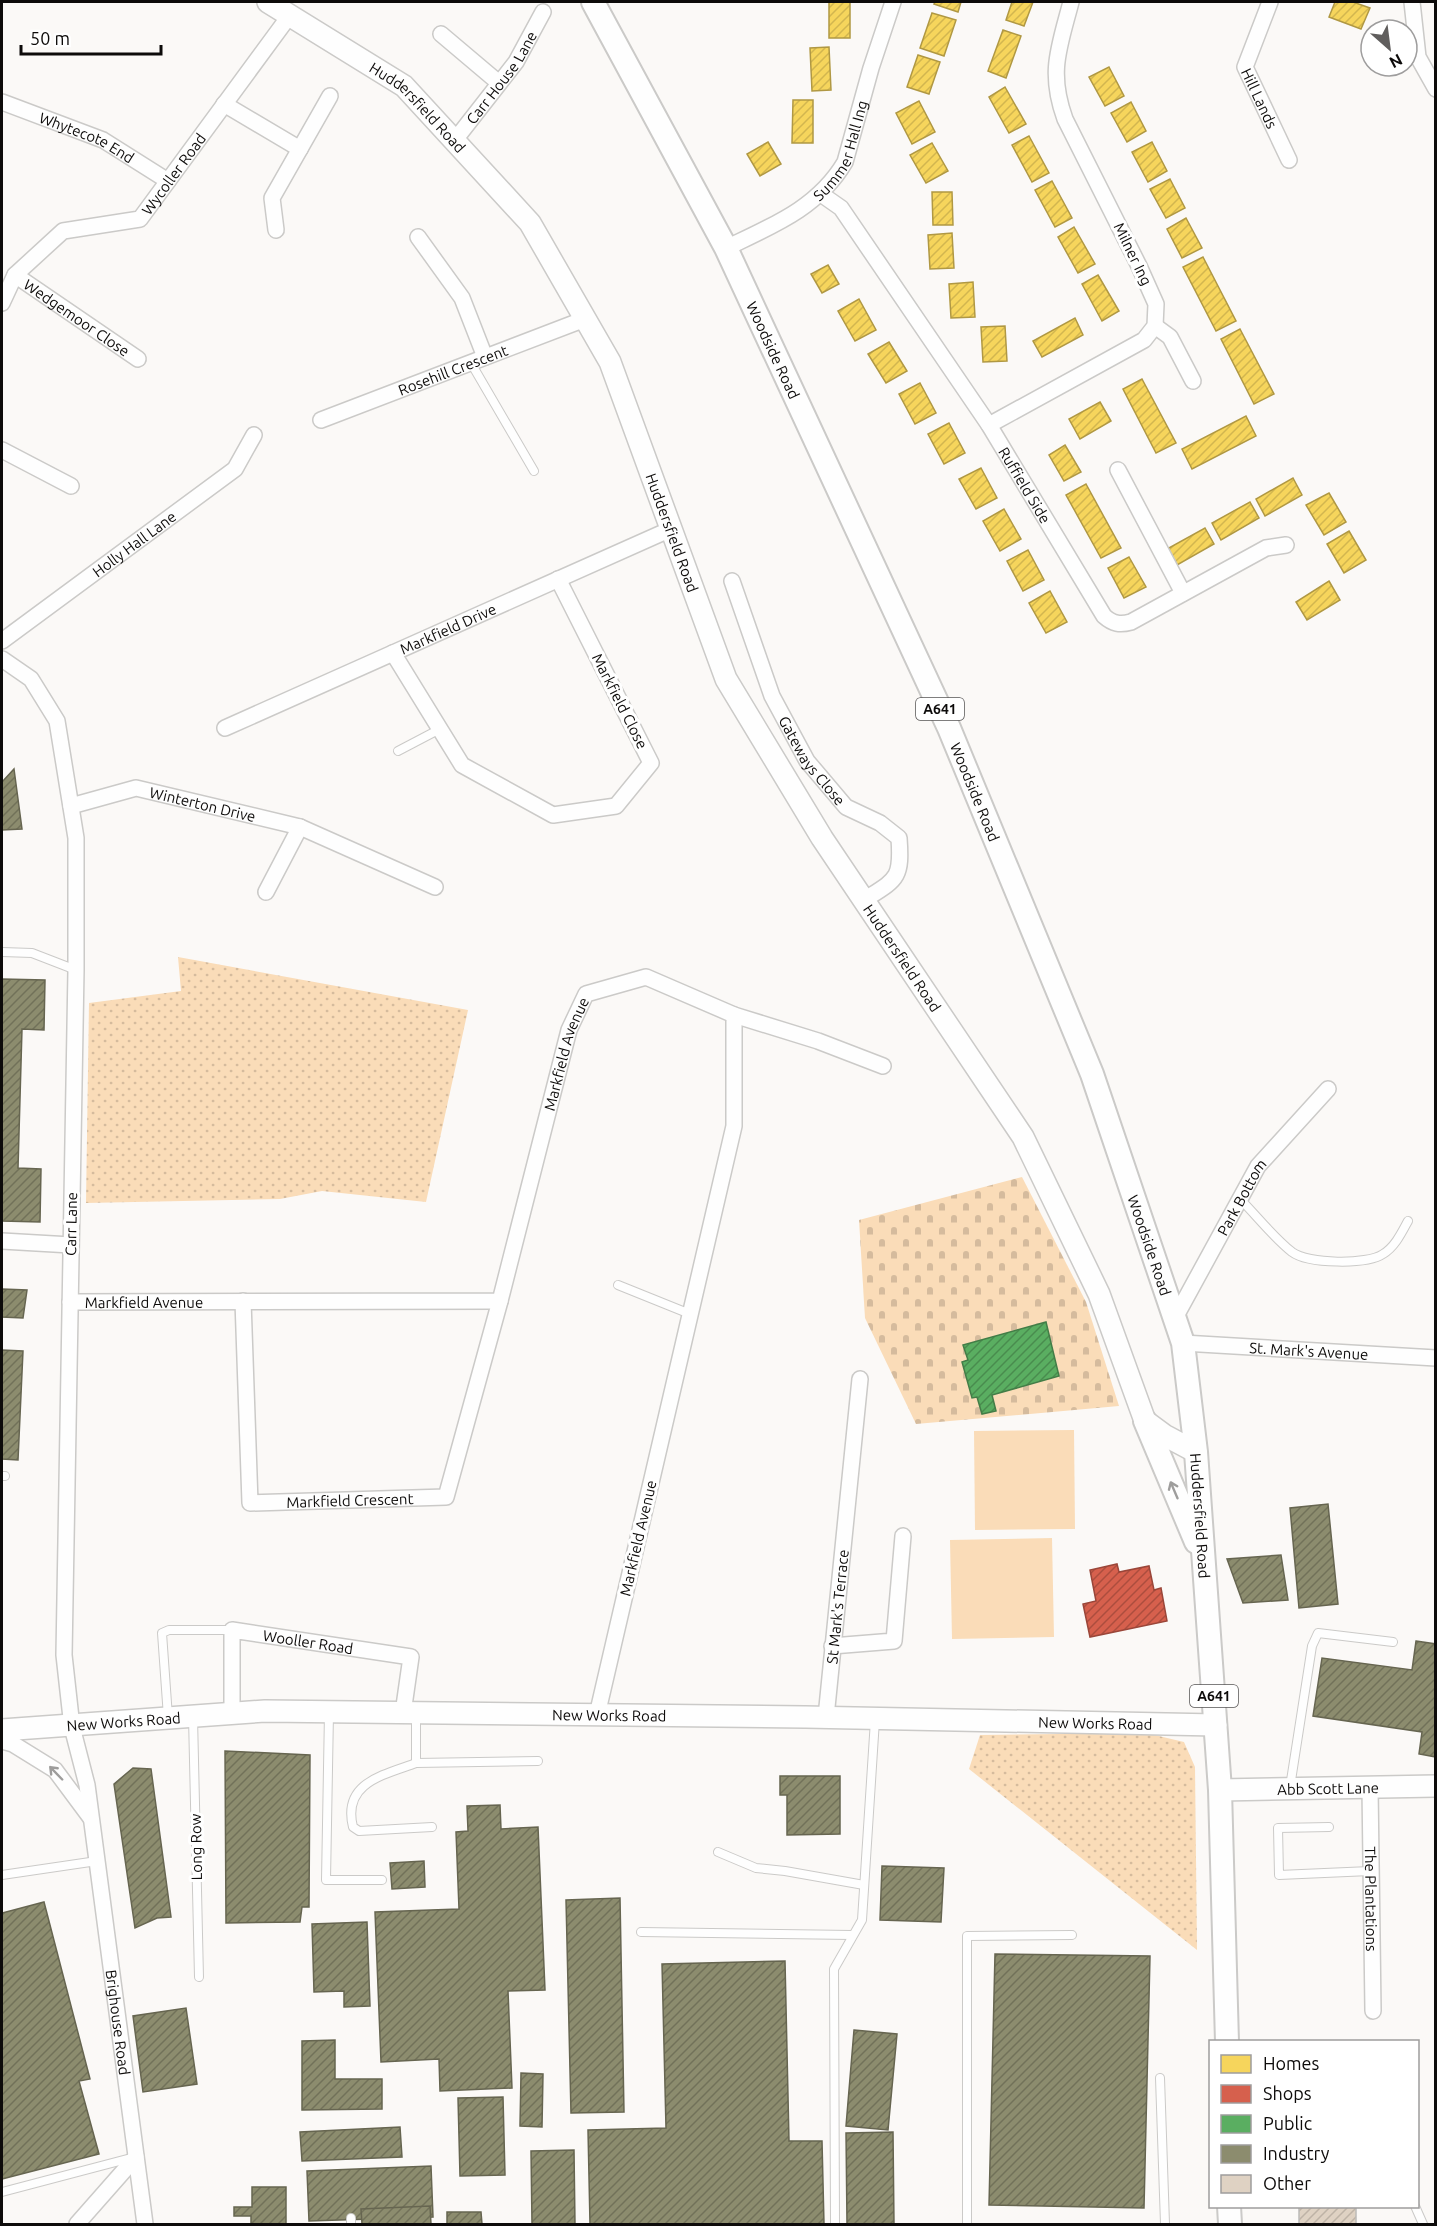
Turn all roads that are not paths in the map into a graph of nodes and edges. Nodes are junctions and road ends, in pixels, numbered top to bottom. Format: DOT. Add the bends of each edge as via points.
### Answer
graph roads {
  1 [pos="268,2"];
  2 [pos="593,2"];
  3 [pos="893,2"];
  4 [pos="1071,2"];
  5 [pos="1270,2"];
  6 [pos="1413,2"];
  7 [pos="543,12"];
  8 [pos="290,15"];
  9 [pos="441,34"];
  10 [pos="499,83"];
  11 [pos="1436,88"];
  12 [pos="330,96"];
  13 [pos="2,102"];
  14 [pos="224,104"];
  15 [pos="455,140"];
  16 [pos="300,149"];
  17 [pos="1289,160"];
  18 [pos="168,182"];
  19 [pos="821,194"];
  20 [pos="276,230"];
  21 [pos="418,237"];
  22 [pos="726,248"];
  23 [pos="15,275"];
  24 [pos="2,303"];
  25 [pos="585,319"];
  26 [pos="1155,326"];
  27 [pos="138,359"];
  28 [pos="478,360"];
  29 [pos="1193,381"];
  30 [pos="321,420"];
  31 [pos="988,425"];
  32 [pos="254,435"];
  33 [pos="2,450"];
  34 [pos="1118,470"];
  35 [pos="534,471"];
  36 [pos="71,486"];
  37 [pos="671,529"];
  38 [pos="1286,545"];
  39 [pos="558,579"];
  40 [pos="732,580"];
  41 [pos="1183,593"];
  42 [pos="2,641"];
  43 [pos="393,653"];
  44 [pos="2,659"];
  45 [pos="225,728"];
  46 [pos="440,729"];
  47 [pos="398,751"];
  48 [pos="71,806"];
  49 [pos="300,827"];
  50 [pos="435,886"];
  51 [pos="266,892"];
  52 [pos="864,900"];
  53 [pos="2,952"];
  54 [pos="76,970"];
  55 [pos="734,1015"];
  56 [pos="883,1066"];
  57 [pos="1328,1089"];
  58 [pos="1240,1198"];
  59 [pos="1408,1221"];
  60 [pos="2,1241"];
  61 [pos="71,1245"];
  62 [pos="618,1285"];
  63 [pos="243,1301"];
  64 [pos="500,1301"];
  65 [pos="70,1302"];
  66 [pos="690,1314"];
  67 [pos="1174,1318"];
  68 [pos="1183,1343"];
  69 [pos="1436,1358"];
  70 [pos="860,1378"];
  71 [pos="1145,1421"];
  72 [pos="1196,1452"];
  73 [pos="903,1536"];
  74 [pos="1204,1563"];
  75 [pos="232,1630"];
  76 [pos="1393,1642"];
  77 [pos="832,1646"];
  78 [pos="329,1712"];
  79 [pos="232,1713"];
  80 [pos="410,1713"];
  81 [pos="597,1715"];
  82 [pos="193,1717"];
  83 [pos="826,1717"];
  84 [pos="875,1718"];
  85 [pos="168,1719"];
  86 [pos="1216,1725"];
  87 [pos="72,1727"];
  88 [pos="2,1731"];
  89 [pos="2,1741"];
  90 [pos="538,1761"];
  91 [pos="416,1763"];
  92 [pos="1436,1786"];
  93 [pos="1370,1787"];
  94 [pos="1289,1788"];
  95 [pos="1220,1790"];
  96 [pos="92,1820"];
  97 [pos="432,1827"];
  98 [pos="1329,1827"];
  99 [pos="718,1852"];
  100 [pos="97,1861"];
  101 [pos="1370,1870"];
  102 [pos="2,1875"];
  103 [pos="382,1880"];
  104 [pos="864,1885"];
  105 [pos="641,1932"];
  106 [pos="852,1935"];
  107 [pos="1072,1935"];
  108 [pos="199,1977"];
  109 [pos="1372,2011"];
  110 [pos="1227,2040"];
  111 [pos="1160,2078"];
  112 [pos="136,2157"];
  113 [pos="2,2192"];
  114 [pos="1229,2208"];
  115 [pos="1416,2208"];
  116 [pos="77,2224"];
  117 [pos="145,2224"];
  118 [pos="835,2224"];
  119 [pos="967,2224"];
  120 [pos="1165,2224"];
  121 [pos="1230,2224"];
  122 [pos="1423,2224"];
  1 -- 8 [label="main road, Huddersfield Road"];
  2 -- 22 [label="main road, Woodside Road / A641"];
  3 -- 19 [label="street, Summer Hall Ing" via="870,68 845,162"];
  4 -- 26 [label="street, Milner Ing" via="1055,78 1058,99 1156,304"];
  5 -- 17 [label="street, Hill Lands" via="1245,67"];
  6 -- 11 [label="street" via="1418,57"];
  7 -- 10 [label="street, Carr House Lane" via="516,62"];
  8 -- 14 [label="street, Wycoller Road"];
  8 -- 15 [label="main road, Huddersfield Road" via="404,86"];
  9 -- 10 [label="street"];
  10 -- 15 [label="street, Carr House Lane"];
  12 -- 16 [label="street"];
  13 -- 18 [label="street, Whytecote End" via="103,140"];
  14 -- 16 [label="street"];
  14 -- 18 [label="street, Wycoller Road"];
  15 -- 25 [label="main road, Huddersfield Road" via="530,223"];
  16 -- 20 [label="street" via="272,198"];
  18 -- 23 [label="street, Wycoller Road" via="140,219 63,231"];
  19 -- 22 [label="street, Summer Hall Ing" via="787,219"];
  19 -- 31 [label="street, Ruffield Side" via="841,208"];
  21 -- 28 [label="street" via="462,298"];
  22 -- 67 [label="main road, Woodside Road / A641" via="949,728 1092,1074"];
  23 -- 24 [label="street"];
  23 -- 27 [label="street, Wedgemoor Close"];
  25 -- 28 [label="street, Rosehill Crescent"];
  25 -- 37 [label="main road, Huddersfield Road" via="610,362"];
  26 -- 29 [label="street" via="1170,337"];
  26 -- 31 [label="street" via="1144,340"];
  28 -- 30 [label="street, Rosehill Crescent"];
  28 -- 35 [label="lane"];
  31 -- 41 [label="street, Ruffield Side" via="1104,616 1123,624 1131,622"];
  32 -- 42 [label="street, Holly Hall Lane" via="235,469"];
  33 -- 36 [label="street"];
  34 -- 41 [label="street"];
  37 -- 39 [label="street, Markfield Drive"];
  37 -- 52 [label="main road, Huddersfield Road" via="726,679"];
  38 -- 41 [label="street, Ruffield Side" via="1266,548"];
  39 -- 43 [label="street, Markfield Drive"];
  39 -- 46 [label="street, Markfield Close" via="651,763 616,806 553,815 462,765"];
  40 -- 52 [label="street, Gateways Close" via="772,696 807,761 846,807 880,823 899,838 901,864 891,883"];
  43 -- 45 [label="street, Markfield Drive"];
  43 -- 46 [label="street, Markfield Close"];
  44 -- 48 [label="street, Carr Lane" via="31,679 57,722"];
  46 -- 47 [label="lane"];
  48 -- 49 [label="street, Winterton Drive" via="136,788"];
  48 -- 54 [label="street, Carr Lane" via="76,838"];
  49 -- 50 [label="street, Winterton Drive"];
  49 -- 51 [label="street"];
  52 -- 71 [label="main road, Huddersfield Road" via="1023,1137 1098,1294"];
  53 -- 54 [label="lane" via="32,953"];
  54 -- 61 [label="street, Carr Lane"];
  55 -- 56 [label="street"];
  55 -- 64 [label="street, Markfield Avenue" via="646,977 586,994 569,1030"];
  55 -- 66 [label="street, Markfield Avenue" via="734,1126"];
  57 -- 58 [label="street, Park Bottom" via="1258,1166"];
  58 -- 59 [label="lane" via="1294,1254 1319,1260 1354,1262 1383,1255"];
  58 -- 67 [label="street, Park Bottom"];
  60 -- 61 [label="street"];
  61 -- 65 [label="street, Carr Lane"];
  62 -- 66 [label="lane"];
  63 -- 64 [label="street, Markfield Avenue"];
  63 -- 64 [label="street, Markfield Crescent" via="250,1503 446,1497"];
  63 -- 65 [label="street, Markfield Avenue"];
  65 -- 87 [label="street, Carr Lane" via="64,1655"];
  66 -- 81 [label="street, Markfield Avenue"];
  67 -- 68 [label="main road, Woodside Road / A641"];
  68 -- 69 [label="street, St. Mark's Avenue"];
  68 -- 72 [label="main road, Woodside Road / A641"];
  70 -- 77 [label="street, St Mark's Terrace"];
  71 -- 72 [label="main road, Huddersfield Road"];
  74 -- 71 [label="main road, one-way"];
  72 -- 74 [label="main road, Huddersfield Road / A641"];
  73 -- 77 [label="street" via="894,1641"];
  74 -- 86 [label="main road, Huddersfield Road / A641"];
  75 -- 79 [label="street"];
  75 -- 80 [label="street, Wooller Road" via="411,1657"];
  75 -- 85 [label="lane" via="162,1633"];
  76 -- 94 [label="lane" via="1317,1633"];
  77 -- 83 [label="street, St Mark's Terrace"];
  78 -- 79 [label="main road, New Works Road"];
  78 -- 80 [label="main road, New Works Road"];
  78 -- 103 [label="lane" via="326,1880"];
  79 -- 82 [label="main road, New Works Road"];
  80 -- 81 [label="main road, New Works Road"];
  80 -- 91 [label="lane"];
  81 -- 83 [label="main road, New Works Road"];
  82 -- 85 [label="main road, New Works Road"];
  82 -- 108 [label="lane, Long Row"];
  83 -- 84 [label="main road, New Works Road"];
  84 -- 86 [label="main road, New Works Road"];
  84 -- 104 [label="lane"];
  85 -- 87 [label="main road, New Works Road"];
  86 -- 95 [label="main road, Huddersfield Road / A641"];
  87 -- 88 [label="main road, New Works Road"];
  87 -- 96 [label="street, Brighouse Road"];
  96 -- 89 [label="street, Brighouse Road, one-way" via="55,1770"];
  90 -- 91 [label="lane"];
  91 -- 97 [label="lane" via="382,1775 361,1788 352,1800 350,1815 358,1831"];
  92 -- 93 [label="main road, Abb Scott Lane"];
  93 -- 94 [label="main road, Abb Scott Lane"];
  93 -- 101 [label="street, The Plantations"];
  94 -- 95 [label="main road, Abb Scott Lane"];
  95 -- 110 [label="main road, Huddersfield Road / A641"];
  96 -- 100 [label="street, Brighouse Road"];
  98 -- 101 [label="lane" via="1278,1828 1279,1875"];
  99 -- 104 [label="lane" via="756,1868"];
  100 -- 102 [label="lane"];
  100 -- 112 [label="street, Brighouse Road"];
  101 -- 109 [label="street, The Plantations"];
  104 -- 106 [label="lane" via="862,1920"];
  105 -- 106 [label="lane"];
  106 -- 118 [label="lane" via="834,1969"];
  107 -- 119 [label="lane" via="967,1936"];
  111 -- 120 [label="lane"];
  112 -- 113 [label="lane"];
  112 -- 116 [label="street"];
  112 -- 117 [label="street, Brighouse Road"];
  114 -- 121 [label="main road"];
  115 -- 122 [label="lane"];
}
